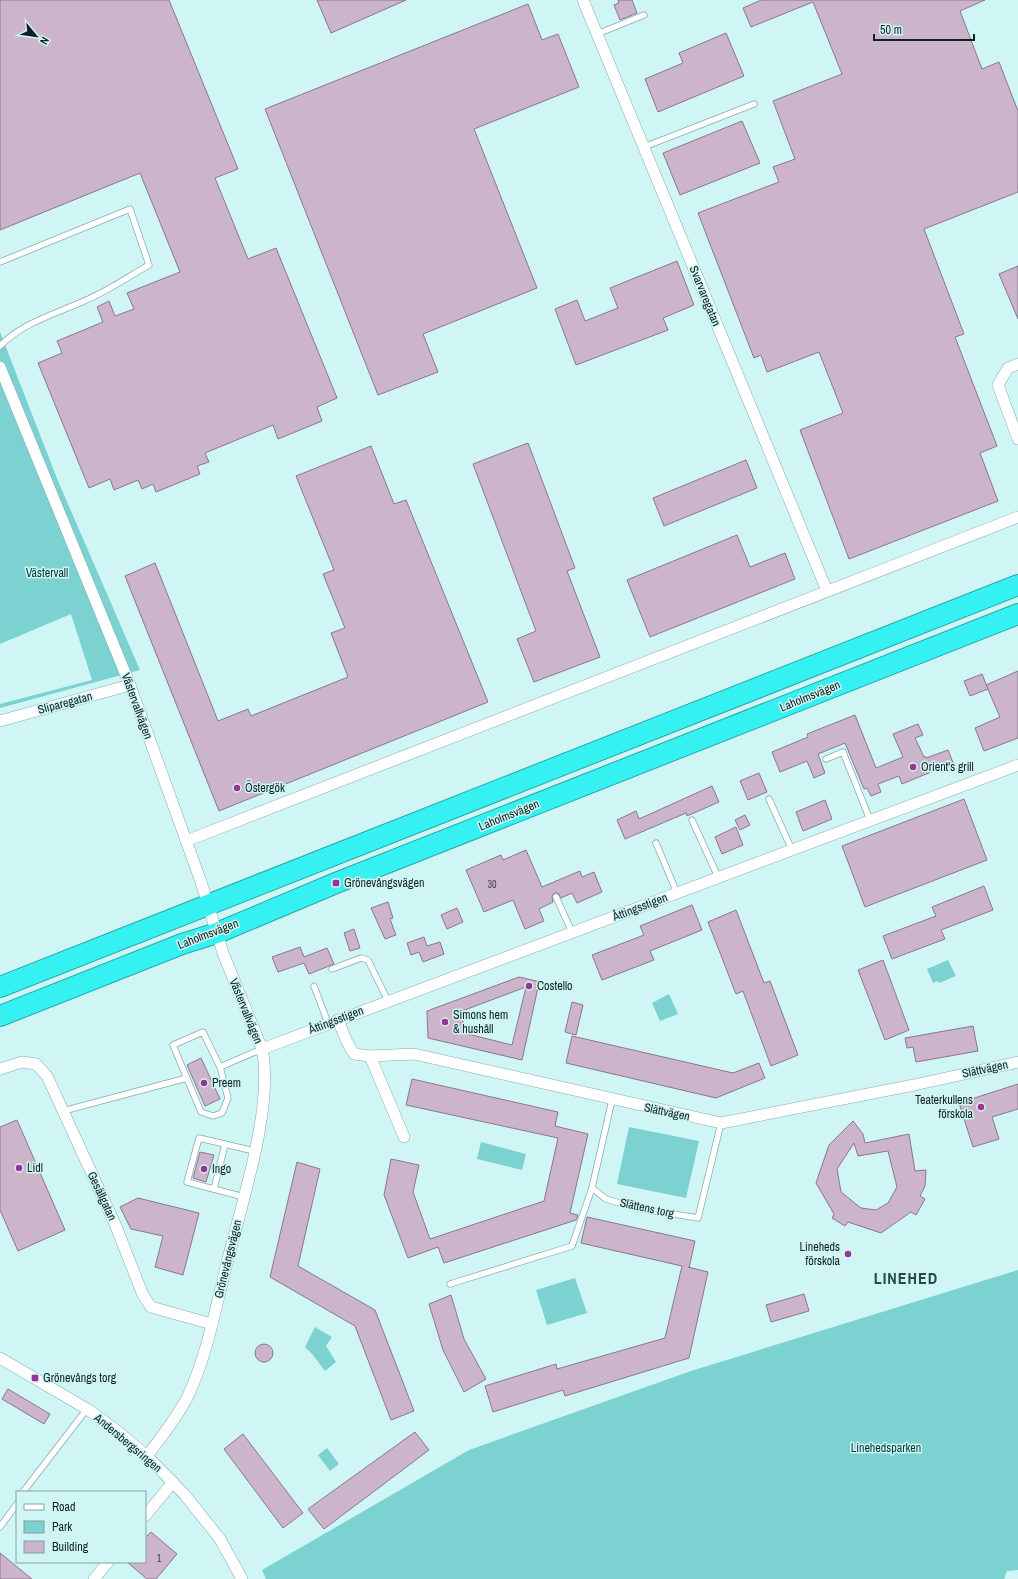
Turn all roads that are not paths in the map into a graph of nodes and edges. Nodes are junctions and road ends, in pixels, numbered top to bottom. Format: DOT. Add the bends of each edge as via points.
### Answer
graph roads {
  1 [pos="583,0"];
  2 [pos="644,14"];
  3 [pos="596,34"];
  4 [pos="754,104"];
  5 [pos="644,147"];
  6 [pos="0,262"];
  7 [pos="0,346"];
  8 [pos="1018,364"];
  9 [pos="0,367"];
  10 [pos="1018,439"];
  11 [pos="1018,517"];
  12 [pos="1018,585"];
  13 [pos="827,591"];
  14 [pos="1018,614"];
  15 [pos="130,685"];
  16 [pos="0,721"];
  17 [pos="826,760"];
  18 [pos="1018,765"];
  19 [pos="769,799"];
  20 [pos="692,820"];
  21 [pos="870,820"];
  22 [pos="186,841"];
  23 [pos="656,843"];
  24 [pos="792,850"];
  25 [pos="718,877"];
  26 [pos="677,893"];
  27 [pos="556,897"];
  28 [pos="208,905"];
  29 [pos="572,932"];
  30 [pos="217,933"];
  31 [pos="332,970"];
  32 [pos="314,986"];
  33 [pos="0,987"];
  34 [pos="388,1001"];
  35 [pos="0,1016"];
  36 [pos="333,1021"];
  37 [pos="262,1049"];
  38 [pos="370,1056"];
  39 [pos="1018,1062"];
  40 [pos="220,1067"];
  41 [pos="0,1069"];
  42 [pos="187,1078"];
  43 [pos="612,1100"];
  44 [pos="63,1111"];
  45 [pos="721,1123"];
  46 [pos="404,1137"];
  47 [pos="225,1144"];
  48 [pos="254,1151"];
  49 [pos="592,1188"];
  50 [pos="214,1189"];
  51 [pos="244,1196"];
  52 [pos="450,1284"];
  53 [pos="212,1324"];
  54 [pos="0,1358"];
  55 [pos="87,1409"];
  56 [pos="147,1456"];
  57 [pos="173,1482"];
  58 [pos="24,1491"];
  59 [pos="16,1505"];
  60 [pos="146,1515"];
  61 [pos="0,1527"];
  62 [pos="107,1563"];
  63 [pos="94,1579"];
  64 [pos="242,1579"];
  1 -- 3 [label="street, Svarvaregatan"];
  2 -- 3 [label="lane"];
  3 -- 5 [label="street, Svarvaregatan"];
  4 -- 5 [label="lane"];
  5 -- 13 [label="street, Svarvaregatan"];
  6 -- 7 [label="lane" via="130,209 149,265 85,301 58,311 10,336"];
  8 -- 10 [label="street" via="1008,368 998,386"];
  9 -- 15 [label="street, Västervallvägen"];
  11 -- 13 [label="street"];
  12 -- 28 [label="highway"];
  13 -- 22 [label="street"];
  14 -- 30 [label="highway, Laholmsvägen" via="336,883"];
  15 -- 16 [label="street, Sliparegatan"];
  15 -- 22 [label="street, Västervallvägen"];
  17 -- 21 [label="lane" via="843,752"];
  18 -- 21 [label="street, Åttingsstigen"];
  19 -- 24 [label="lane"];
  20 -- 25 [label="lane"];
  21 -- 24 [label="street, Åttingsstigen"];
  22 -- 28 [label="street, Västervallvägen"];
  23 -- 26 [label="lane"];
  24 -- 25 [label="street, Åttingsstigen"];
  25 -- 26 [label="street, Åttingsstigen"];
  26 -- 29 [label="street, Åttingsstigen"];
  27 -- 29 [label="lane"];
  28 -- 30 [label="street, Västervallvägen"];
  28 -- 33 [label="highway"];
  29 -- 34 [label="street, Åttingsstigen"];
  30 -- 35 [label="highway, Laholmsvägen" via="182,944"];
  30 -- 37 [label="street, Västervallvägen"];
  31 -- 34 [label="lane" via="361,958 368,960"];
  32 -- 36 [label="lane"];
  34 -- 36 [label="street, Åttingsstigen"];
  36 -- 37 [label="street, Åttingsstigen"];
  36 -- 38 [label="street, Slättvägen" via="354,1054"];
  37 -- 40 [label="lane"];
  37 -- 48 [label="street, Grönevångsvägen" via="262,1110"];
  38 -- 43 [label="street, Slättvägen" via="414,1054"];
  38 -- 46 [label="street"];
  39 -- 45 [label="street, Slättvägen"];
  40 -- 42 [label="lane" via="228,1098 222,1113 213,1116 201,1112"];
  40 -- 42 [label="lane" via="203,1032 173,1045"];
  41 -- 44 [label="street, Gesällgatan" via="22,1062 36,1064 46,1076"];
  42 -- 44 [label="lane"];
  43 -- 45 [label="street, Slättvägen"];
  43 -- 49 [label="lane"];
  44 -- 53 [label="street, Gesällgatan" via="115,1224 143,1295 151,1307"];
  45 -- 49 [label="lane, Slättens torg" via="698,1218 636,1208 606,1199"];
  47 -- 48 [label="lane"];
  47 -- 50 [label="lane"];
  47 -- 50 [label="lane" via="199,1138 187,1182"];
  48 -- 51 [label="street, Grönevångsvägen"];
  49 -- 52 [label="lane" via="572,1246"];
  50 -- 51 [label="lane"];
  51 -- 53 [label="street, Grönevångsvägen"];
  53 -- 56 [label="street, Grönevångsvägen" via="188,1395"];
  54 -- 55 [label="street, Andersbergsringen"];
  55 -- 56 [label="street, Andersbergsringen"];
  55 -- 58 [label="lane"];
  56 -- 57 [label="street, Andersbergsringen"];
  57 -- 60 [label="street"];
  57 -- 64 [label="street, Andersbergsringen" via="220,1539"];
  59 -- 61 [label="lane"];
  62 -- 63 [label="street"];
}
